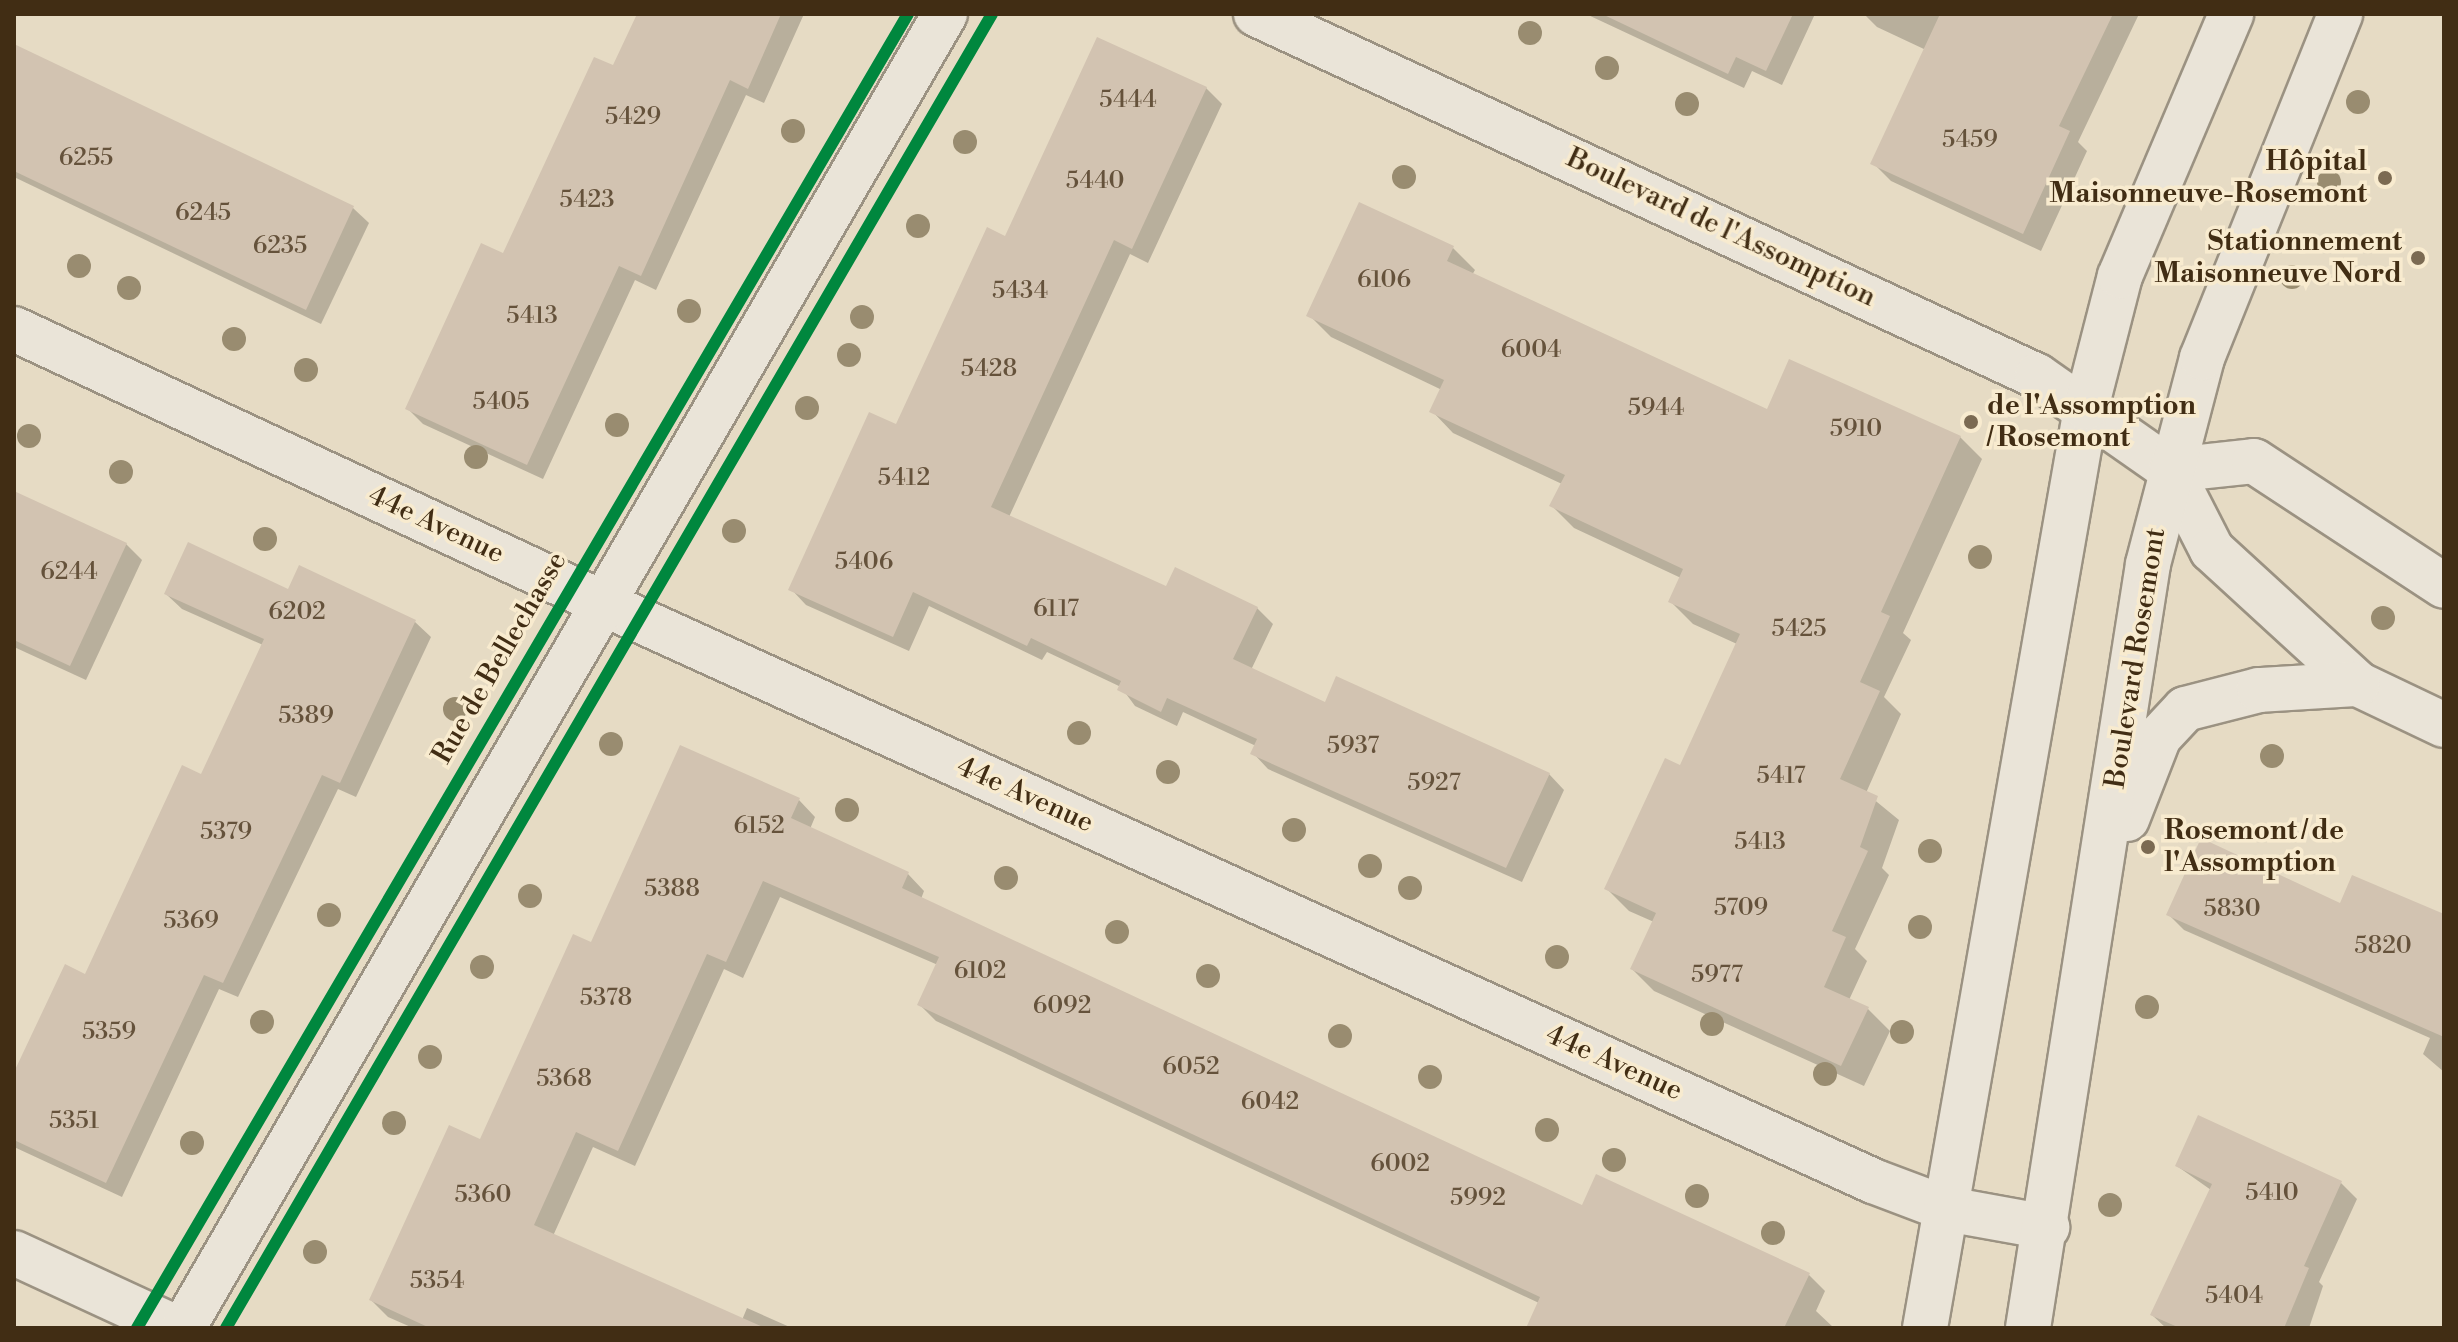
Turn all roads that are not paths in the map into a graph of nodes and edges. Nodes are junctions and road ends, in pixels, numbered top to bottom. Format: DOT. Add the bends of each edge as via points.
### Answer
graph roads {
  1 [pos="945,14"];
  2 [pos="1256,14"];
  3 [pos="2231,14"];
  4 [pos="2340,14"];
  5 [pos="14,329"];
  6 [pos="2086,408"];
  7 [pos="2171,470"];
  8 [pos="2444,586"];
  9 [pos="601,601"];
  10 [pos="2358,684"];
  11 [pos="2444,725"];
  12 [pos="2099,890"];
  13 [pos="1947,1209"];
  14 [pos="2047,1227"];
  15 [pos="14,1253"];
  16 [pos="176,1328"];
  17 [pos="183,1328"];
  18 [pos="1925,1328"];
  19 [pos="2028,1328"];
  1 -- 9 [label="street, Rue de Bellechasse"];
  2 -- 6 [label="street, Boulevard de l'Assomption" via="2010,362"];
  3 -- 6 [label="street" via="2120,276"];
  4 -- 7 [label="street, Boulevard Rosemont" via="2202,358"];
  5 -- 9 [label="street, 44e Avenue"];
  6 -- 7 [label="street, Boulevard de l'Assomption"];
  6 -- 13 [label="street"];
  7 -- 8 [label="street" via="2254,461"];
  7 -- 10 [label="street, Boulevard de l'Assomption" via="2212,550"];
  7 -- 12 [label="street, Boulevard Rosemont" via="2141,605"];
  9 -- 13 [label="street, 44e Avenue" via="1859,1175"];
  9 -- 17 [label="street, Rue de Bellechasse"];
  10 -- 11 [label="street, Boulevard de l'Assomption"];
  10 -- 12 [label="street" via="2259,690 2185,709 2159,737"];
  12 -- 14 [label="street, Boulevard Rosemont"];
  13 -- 14 [label="street, 44e Avenue"];
  13 -- 18 [label="street"];
  14 -- 19 [label="street, Boulevard Rosemont"];
  15 -- 16 [label="street"];
}
